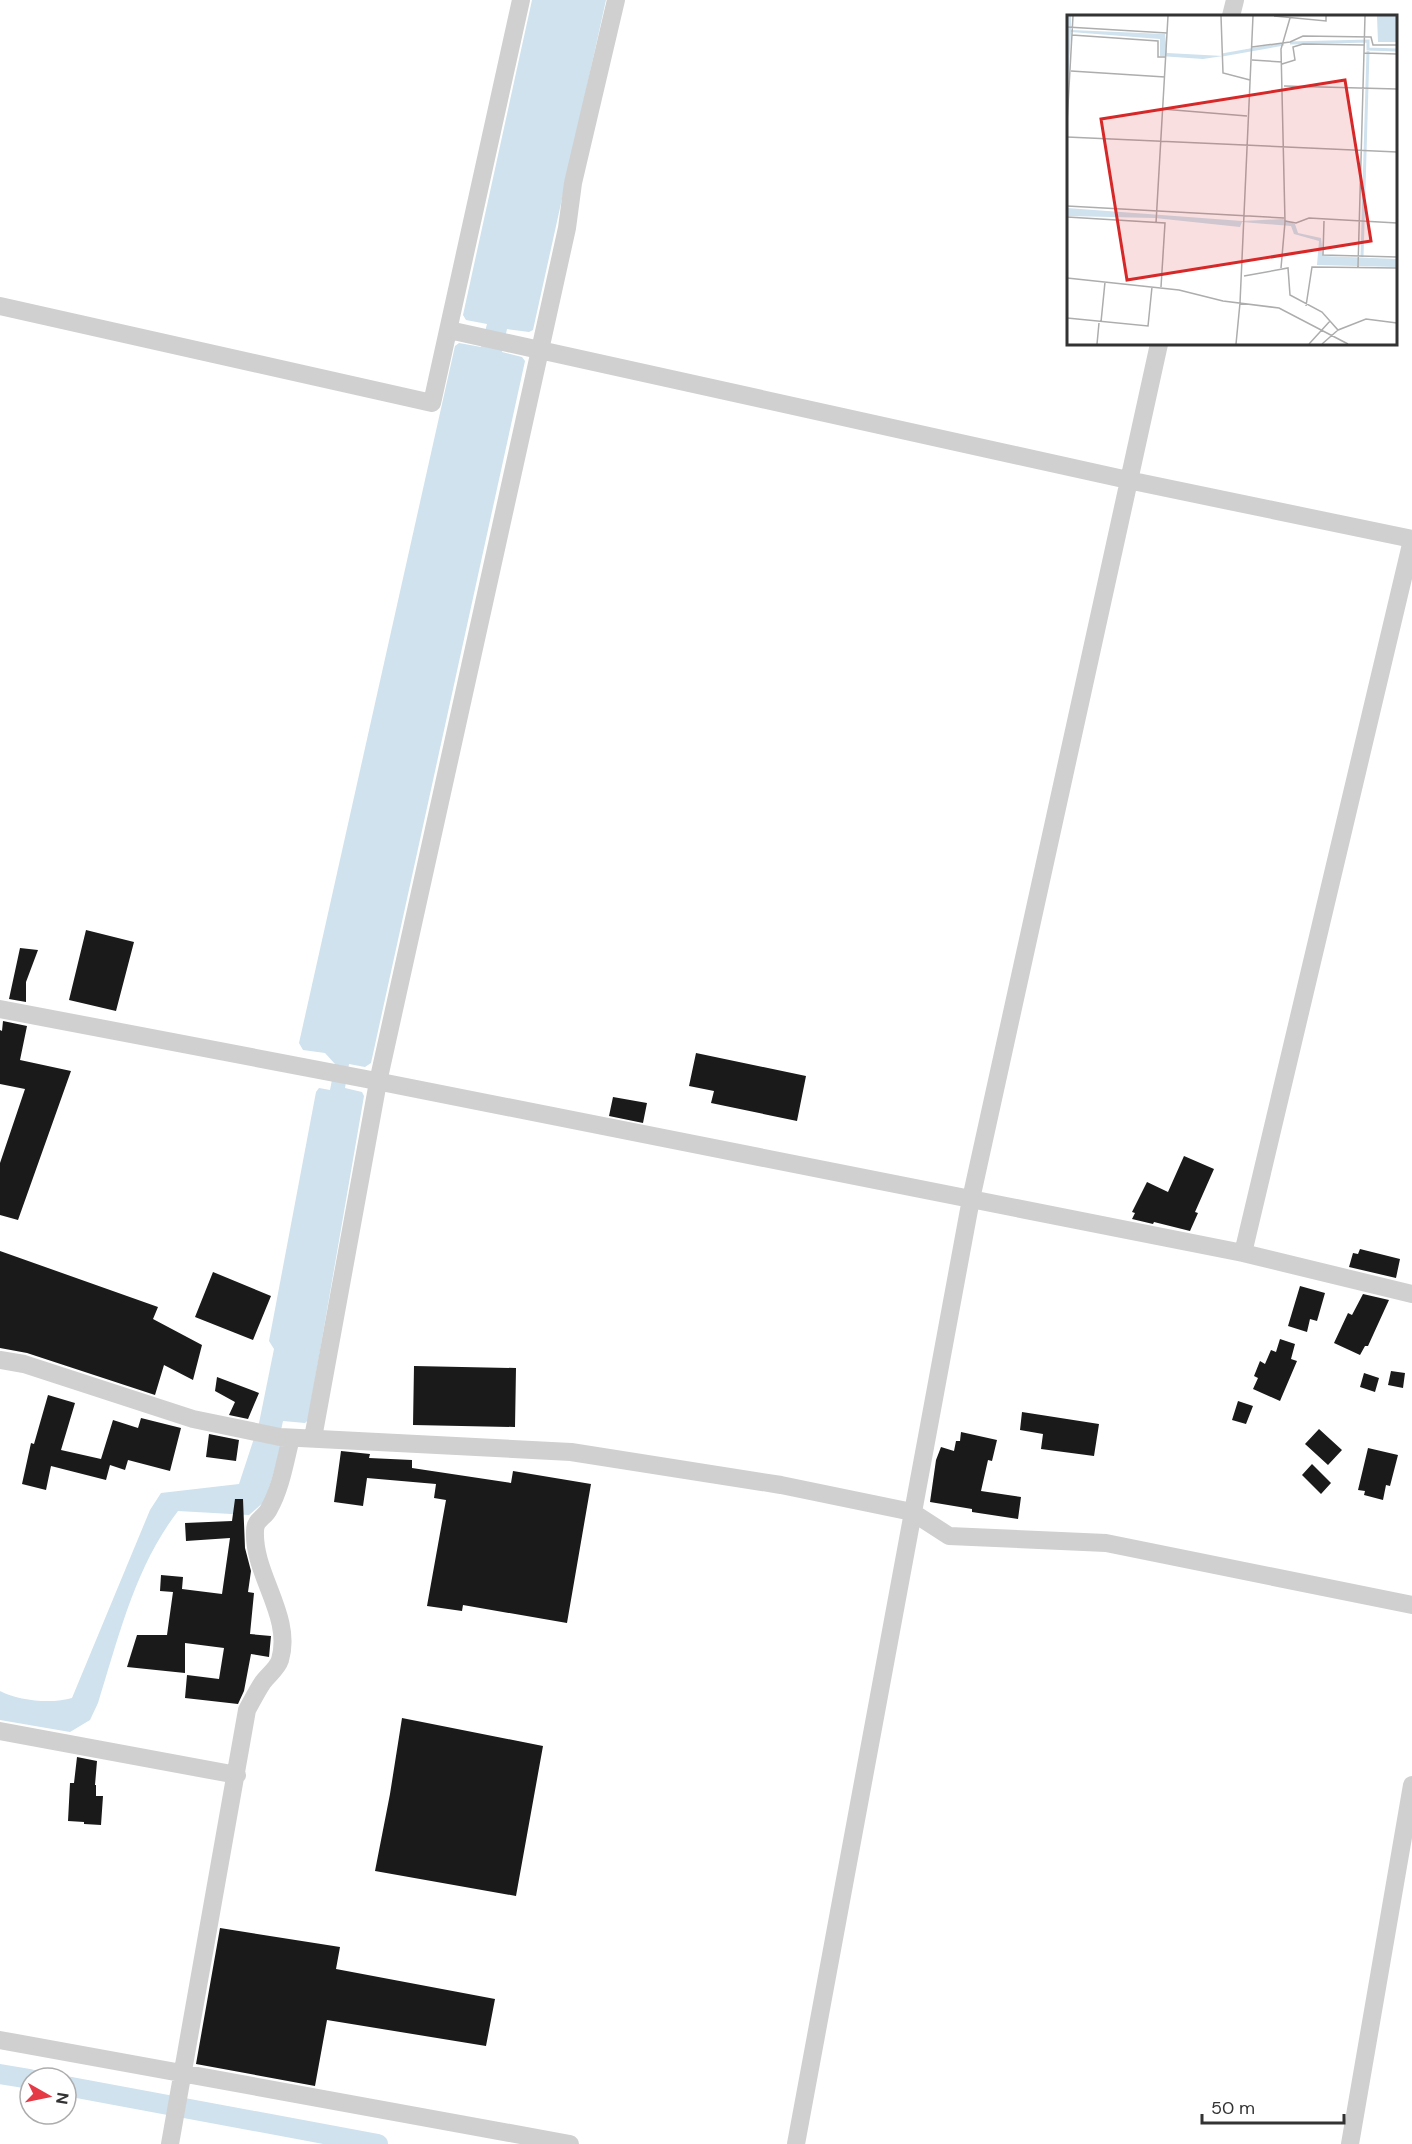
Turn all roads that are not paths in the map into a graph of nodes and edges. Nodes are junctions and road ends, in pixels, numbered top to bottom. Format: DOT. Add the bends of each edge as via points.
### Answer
graph roads {
  1 [pos="521,0"];
  2 [pos="616,0"];
  3 [pos="1235,0"];
  4 [pos="1231,15"];
  5 [pos="0,306"];
  6 [pos="449,330"];
  7 [pos="1159,345"];
  8 [pos="534,348"];
  9 [pos="1128,480"];
  10 [pos="1412,540"];
  11 [pos="0,1010"];
  12 [pos="372,1080"];
  13 [pos="971,1199"];
  14 [pos="1243,1252"];
  15 [pos="1412,1294"];
  16 [pos="0,1360"];
  17 [pos="291,1438"];
  18 [pos="313,1438"];
  19 [pos="912,1512"];
  20 [pos="1412,1605"];
  21 [pos="0,1731"];
  22 [pos="237,1775"];
  23 [pos="1412,1785"];
  24 [pos="0,2040"];
  25 [pos="183,2073"];
  26 [pos="170,2144"];
  27 [pos="570,2144"];
  28 [pos="796,2144"];
  29 [pos="1350,2144"];
  1 -- 6 [label="street"];
  2 -- 8 [label="street" via="573,183 567,228"];
  3 -- 4 [label="street"];
  5 -- 6 [label="street" via="432,403"];
  6 -- 8 [label="street"];
  7 -- 9 [label="street"];
  8 -- 9 [label="street"];
  8 -- 12 [label="street"];
  9 -- 10 [label="street"];
  9 -- 13 [label="street"];
  10 -- 14 [label="street"];
  11 -- 12 [label="street"];
  12 -- 13 [label="street"];
  12 -- 18 [label="street"];
  13 -- 14 [label="street"];
  13 -- 19 [label="street"];
  14 -- 15 [label="street"];
  16 -- 17 [label="street" via="24,1364 193,1419"];
  17 -- 18 [label="street"];
  17 -- 22 [label="street" via="273,1500 255,1529 256,1545 282,1627 283,1644 279,1664 262,1682 247,1710"];
  18 -- 19 [label="street" via="571,1452 781,1485"];
  19 -- 20 [label="street" via="949,1536 1106,1543"];
  19 -- 28 [label="street"];
  21 -- 22 [label="street"];
  22 -- 25 [label="street"];
  23 -- 29 [label="street"];
  24 -- 25 [label="street"];
  25 -- 26 [label="street"];
  25 -- 27 [label="street"];
}
